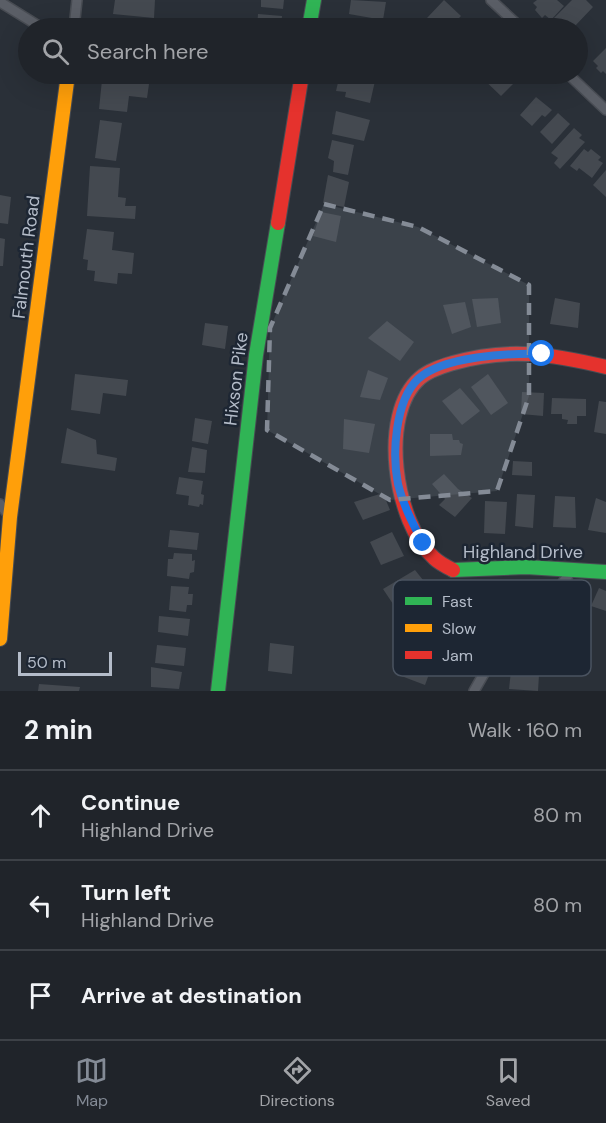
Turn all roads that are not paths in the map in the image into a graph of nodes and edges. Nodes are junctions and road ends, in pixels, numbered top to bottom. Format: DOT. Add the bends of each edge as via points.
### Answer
graph roads {
  1 [pos="78,0"];
  2 [pos="314,0"];
  3 [pos="491,0"];
  4 [pos="0,2"];
  5 [pos="26,18"];
  6 [pos="75,18"];
  7 [pos="311,18"];
  8 [pos="510,18"];
  9 [pos="67,84"];
  10 [pos="300,84"];
  11 [pos="579,84"];
  12 [pos="606,110"];
  13 [pos="606,367"];
  14 [pos="0,504"];
  15 [pos="10,517"];
  16 [pos="573,569"];
  17 [pos="606,572"];
  18 [pos="565,580"];
  19 [pos="0,639"];
  20 [pos="483,676"];
  21 [pos="218,691"];
  22 [pos="474,691"];
  1 -- 6 [label="street"];
  2 -- 7 [label="street"];
  3 -- 8 [label="street"];
  4 -- 5 [label="street"];
  9 -- 15 [label="street, Falmouth Road"];
  10 -- 21 [label="street, Hixson Pike" via="256,355"];
  11 -- 12 [label="street"];
  13 -- 16 [label="street, Highland Drive" via="542,354 509,353 443,366 419,378 406,396 396,429 398,483 423,543 437,559 453,570"];
  14 -- 15 [label="street"];
  15 -- 19 [label="street, Falmouth Road"];
  16 -- 17 [label="street, Highland Drive"];
  16 -- 18 [label="street"];
  20 -- 22 [label="street"];
}
